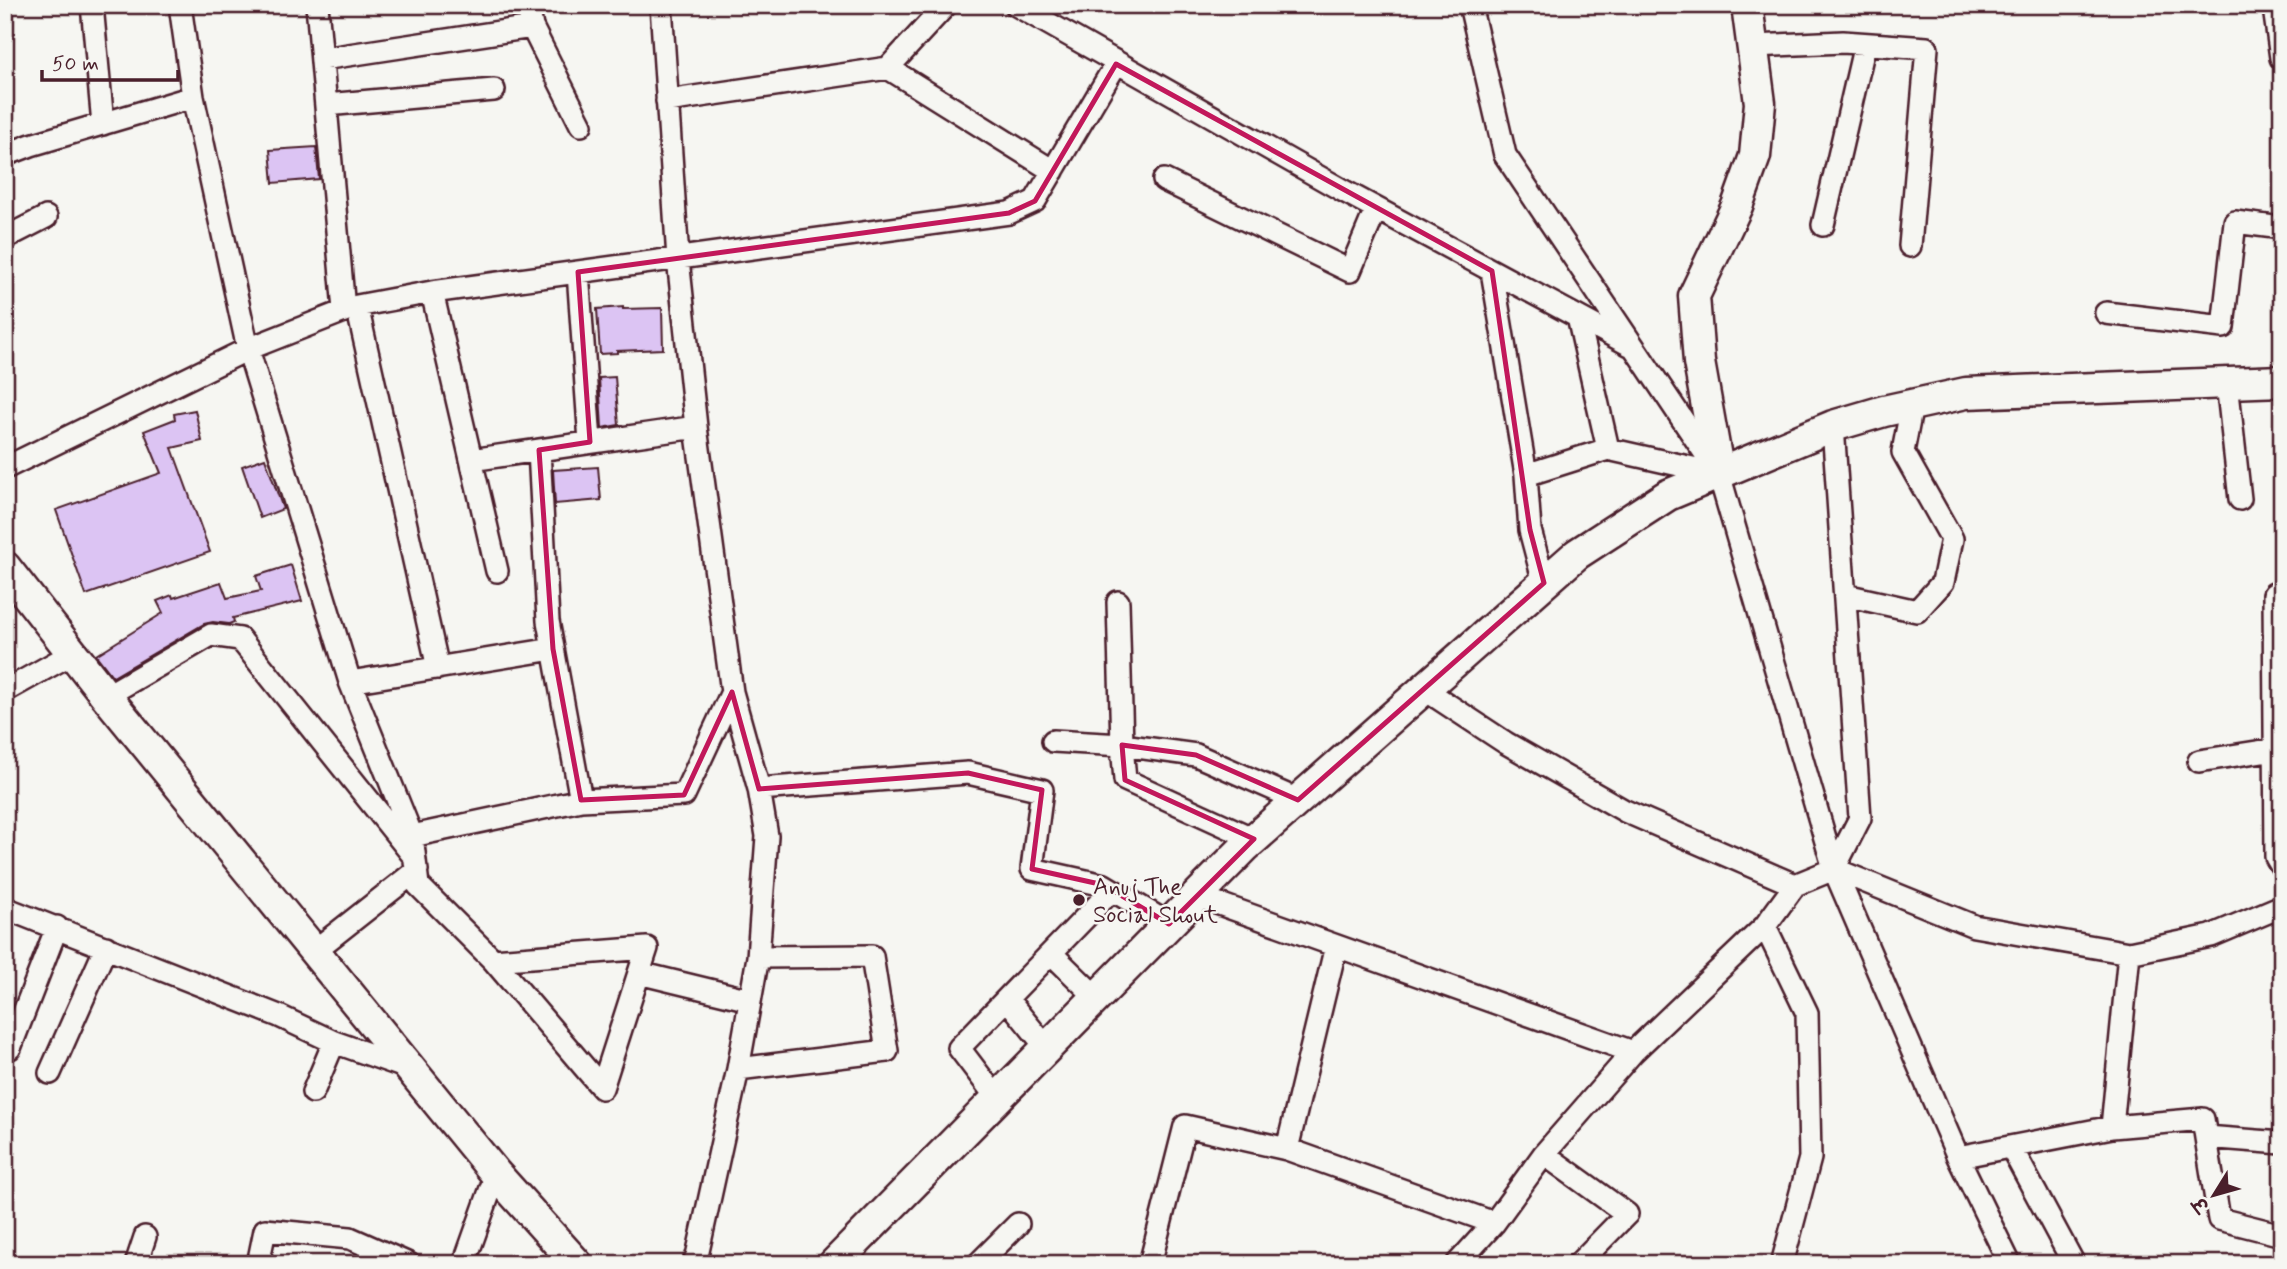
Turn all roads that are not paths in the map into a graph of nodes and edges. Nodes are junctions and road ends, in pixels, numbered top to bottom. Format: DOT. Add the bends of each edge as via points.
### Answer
graph roads {
  1 [pos="92,5"];
  2 [pos="180,5"];
  3 [pos="317,5"];
  4 [pos="528,5"];
  5 [pos="660,5"];
  6 [pos="946,5"];
  7 [pos="1016,5"];
  8 [pos="1470,5"];
  9 [pos="1747,5"];
  10 [pos="2282,6"];
  11 [pos="532,27"];
  12 [pos="1865,44"];
  13 [pos="1752,46"];
  14 [pos="2281,58"];
  15 [pos="322,59"];
  16 [pos="1116,64"];
  17 [pos="888,68"];
  18 [pos="494,90"];
  19 [pos="193,96"];
  20 [pos="667,101"];
  21 [pos="326,105"];
  22 [pos="103,124"];
  23 [pos="581,125"];
  24 [pos="5,155"];
  25 [pos="1053,171"];
  26 [pos="1164,180"];
  27 [pos="1376,209"];
  28 [pos="46,217"];
  29 [pos="1823,225"];
  30 [pos="2282,228"];
  31 [pos="5,238"];
  32 [pos="1910,246"];
  33 [pos="678,259"];
  34 [pos="1492,271"];
  35 [pos="578,272"];
  36 [pos="432,292"];
  37 [pos="350,308"];
  38 [pos="2106,313"];
  39 [pos="1578,317"];
  40 [pos="1634,348"];
  41 [pos="248,349"];
  42 [pos="2282,381"];
  43 [pos="2227,383"];
  44 [pos="1912,405"];
  45 [pos="1833,426"];
  46 [pos="696,427"];
  47 [pos="590,442"];
  48 [pos="1608,449"];
  49 [pos="539,450"];
  50 [pos="471,460"];
  51 [pos="5,468"];
  52 [pos="1718,474"];
  53 [pos="1527,475"];
  54 [pos="2240,499"];
  55 [pos="497,571"];
  56 [pos="6,572"];
  57 [pos="1544,583"];
  58 [pos="2274,594"];
  59 [pos="1845,595"];
  60 [pos="1118,602"];
  61 [pos="553,649"];
  62 [pos="73,653"];
  63 [pos="438,668"];
  64 [pos="350,682"];
  65 [pos="1424,689"];
  66 [pos="5,691"];
  67 [pos="732,692"];
  68 [pos="106,696"];
  69 [pos="1053,741"];
  70 [pos="1122,745"];
  71 [pos="2278,748"];
  72 [pos="2199,761"];
  73 [pos="759,789"];
  74 [pos="580,800"];
  75 [pos="1298,800"];
  76 [pos="1254,839"];
  77 [pos="414,854"];
  78 [pos="2282,867"];
  79 [pos="1834,869"];
  80 [pos="1796,885"];
  81 [pos="1112,890"];
  82 [pos="1197,896"];
  83 [pos="2282,906"];
  84 [pos="5,908"];
  85 [pos="1169,924"];
  86 [pos="1765,926"];
  87 [pos="57,927"];
  88 [pos="1336,946"];
  89 [pos="106,947"];
  90 [pos="314,951"];
  91 [pos="1051,953"];
  92 [pos="2129,953"];
  93 [pos="758,957"];
  94 [pos="493,960"];
  95 [pos="639,973"];
  96 [pos="1097,998"];
  97 [pos="1007,999"];
  98 [pos="750,1000"];
  99 [pos="334,1042"];
  100 [pos="10,1048"];
  101 [pos="1047,1048"];
  102 [pos="1633,1052"];
  103 [pos="410,1069"];
  104 [pos="738,1069"];
  105 [pos="50,1073"];
  106 [pos="313,1092"];
  107 [pos="998,1098"];
  108 [pos="2112,1127"];
  109 [pos="2206,1137"];
  110 [pos="2282,1143"];
  111 [pos="2011,1147"];
  112 [pos="1287,1149"];
  113 [pos="1544,1154"];
  114 [pos="1958,1157"];
  115 [pos="496,1174"];
  116 [pos="1494,1223"];
  117 [pos="1017,1224"];
  118 [pos="2282,1235"];
  119 [pos="145,1237"];
  120 [pos="136,1264"];
  121 [pos="258,1264"];
  122 [pos="409,1264"];
  123 [pos="464,1264"];
  124 [pos="577,1264"];
  125 [pos="693,1264"];
  126 [pos="834,1264"];
  127 [pos="978,1264"];
  128 [pos="1150,1264"];
  129 [pos="1457,1264"];
  130 [pos="1578,1264"];
  131 [pos="1782,1264"];
  132 [pos="2010,1264"];
  133 [pos="2074,1264"];
  1 -- 22 [label="street"];
  2 -- 19 [label="street"];
  3 -- 15 [label="street"];
  4 -- 11 [label="street"];
  5 -- 20 [label="street"];
  6 -- 17 [label="street"];
  7 -- 16 [label="street"];
  8 -- 40 [label="street" via="1505,155"];
  9 -- 13 [label="street"];
  10 -- 14 [label="street" via="2274,8"];
  11 -- 15 [label="street"];
  11 -- 23 [label="street"];
  12 -- 13 [label="street"];
  12 -- 29 [label="street"];
  12 -- 32 [label="street" via="1927,48"];
  13 -- 52 [label="street" via="1760,103 1755,156 1694,296 1699,362"];
  15 -- 21 [label="street"];
  16 -- 25 [label="street"];
  16 -- 27 [label="street"];
  17 -- 20 [label="street"];
  17 -- 25 [label="street"];
  18 -- 21 [label="street"];
  19 -- 22 [label="street"];
  19 -- 41 [label="street"];
  20 -- 33 [label="street"];
  21 -- 37 [label="street"];
  22 -- 24 [label="street"];
  25 -- 33 [label="street" via="1035,201 1009,213"];
  26 -- 27 [label="street" via="1350,271"];
  27 -- 34 [label="street"];
  28 -- 31 [label="street"];
  30 -- 38 [label="street" via="2235,222 2223,327"];
  33 -- 35 [label="street"];
  33 -- 46 [label="street"];
  34 -- 39 [label="street"];
  34 -- 53 [label="street"];
  35 -- 36 [label="street"];
  35 -- 47 [label="street"];
  36 -- 37 [label="street"];
  36 -- 50 [label="street"];
  37 -- 41 [label="street"];
  37 -- 63 [label="street"];
  39 -- 40 [label="street"];
  39 -- 48 [label="street"];
  40 -- 52 [label="street"];
  41 -- 51 [label="street"];
  41 -- 64 [label="street"];
  42 -- 43 [label="street"];
  43 -- 44 [label="street" via="1966,393"];
  43 -- 54 [label="street"];
  44 -- 45 [label="street"];
  44 -- 59 [label="street" via="1903,452 1952,539 1942,582 1917,611"];
  45 -- 52 [label="street"];
  45 -- 59 [label="street"];
  46 -- 47 [label="street"];
  46 -- 67 [label="street"];
  47 -- 49 [label="street"];
  48 -- 52 [label="street"];
  48 -- 53 [label="street"];
  49 -- 50 [label="street"];
  49 -- 61 [label="street"];
  50 -- 55 [label="street"];
  52 -- 57 [label="street" via="1668,495 1577,554"];
  52 -- 79 [label="street"];
  53 -- 57 [label="street" via="1530,530"];
  56 -- 62 [label="street"];
  57 -- 65 [label="street"];
  58 -- 71 [label="street"];
  59 -- 79 [label="street" via="1860,818"];
  60 -- 70 [label="street"];
  61 -- 63 [label="street"];
  61 -- 74 [label="street"];
  62 -- 66 [label="street"];
  62 -- 68 [label="street"];
  63 -- 64 [label="street"];
  64 -- 77 [label="street"];
  65 -- 75 [label="street"];
  65 -- 80 [label="street" via="1506,743 1625,811"];
  67 -- 73 [label="street"];
  67 -- 74 [label="street" via="684,795"];
  68 -- 77 [label="street" via="211,635 240,639"];
  68 -- 90 [label="street"];
  69 -- 70 [label="street"];
  70 -- 75 [label="street" via="1196,755"];
  70 -- 76 [label="street" via="1125,780"];
  71 -- 72 [label="street"];
  71 -- 78 [label="street" via="2276,857"];
  73 -- 81 [label="street" via="968,773 1042,790 1032,869"];
  73 -- 93 [label="street" via="767,836"];
  74 -- 77 [label="street"];
  75 -- 76 [label="street"];
  76 -- 82 [label="street"];
  77 -- 90 [label="street"];
  77 -- 94 [label="street" via="418,885"];
  79 -- 80 [label="street"];
  79 -- 92 [label="street" via="1974,926"];
  79 -- 114 [label="street"];
  80 -- 86 [label="street"];
  81 -- 85 [label="street"];
  81 -- 91 [label="street"];
  82 -- 85 [label="street"];
  82 -- 88 [label="street"];
  83 -- 92 [label="street" via="2211,936"];
  84 -- 87 [label="street"];
  85 -- 96 [label="street"];
  86 -- 102 [label="street"];
  86 -- 131 [label="street" via="1807,1013 1810,1158"];
  87 -- 89 [label="street"];
  87 -- 100 [label="street"];
  88 -- 102 [label="street"];
  88 -- 112 [label="street"];
  89 -- 99 [label="street"];
  89 -- 105 [label="street"];
  90 -- 103 [label="street"];
  91 -- 96 [label="street"];
  91 -- 97 [label="street"];
  92 -- 108 [label="street"];
  93 -- 98 [label="street"];
  93 -- 104 [label="street" via="872,956 887,1051"];
  94 -- 95 [label="street" via="647,948"];
  94 -- 95 [label="street" via="602,1088"];
  95 -- 98 [label="street"];
  96 -- 101 [label="street"];
  97 -- 101 [label="street"];
  97 -- 107 [label="street" via="959,1048"];
  98 -- 104 [label="street"];
  99 -- 103 [label="street"];
  99 -- 106 [label="street"];
  101 -- 107 [label="street"];
  102 -- 113 [label="street"];
  103 -- 115 [label="street"];
  104 -- 125 [label="street"];
  107 -- 126 [label="street"];
  108 -- 109 [label="street" via="2203,1119"];
  108 -- 111 [label="street"];
  109 -- 110 [label="street"];
  109 -- 118 [label="street" via="2219,1219"];
  111 -- 114 [label="street"];
  111 -- 133 [label="street"];
  112 -- 116 [label="street"];
  112 -- 128 [label="street" via="1185,1126"];
  113 -- 116 [label="street"];
  113 -- 130 [label="street" via="1627,1213"];
  114 -- 132 [label="street"];
  115 -- 123 [label="street"];
  115 -- 124 [label="street"];
  116 -- 129 [label="street"];
  117 -- 127 [label="street"];
  119 -- 120 [label="street"];
  121 -- 122 [label="street" via="265,1230 350,1238"];
}
